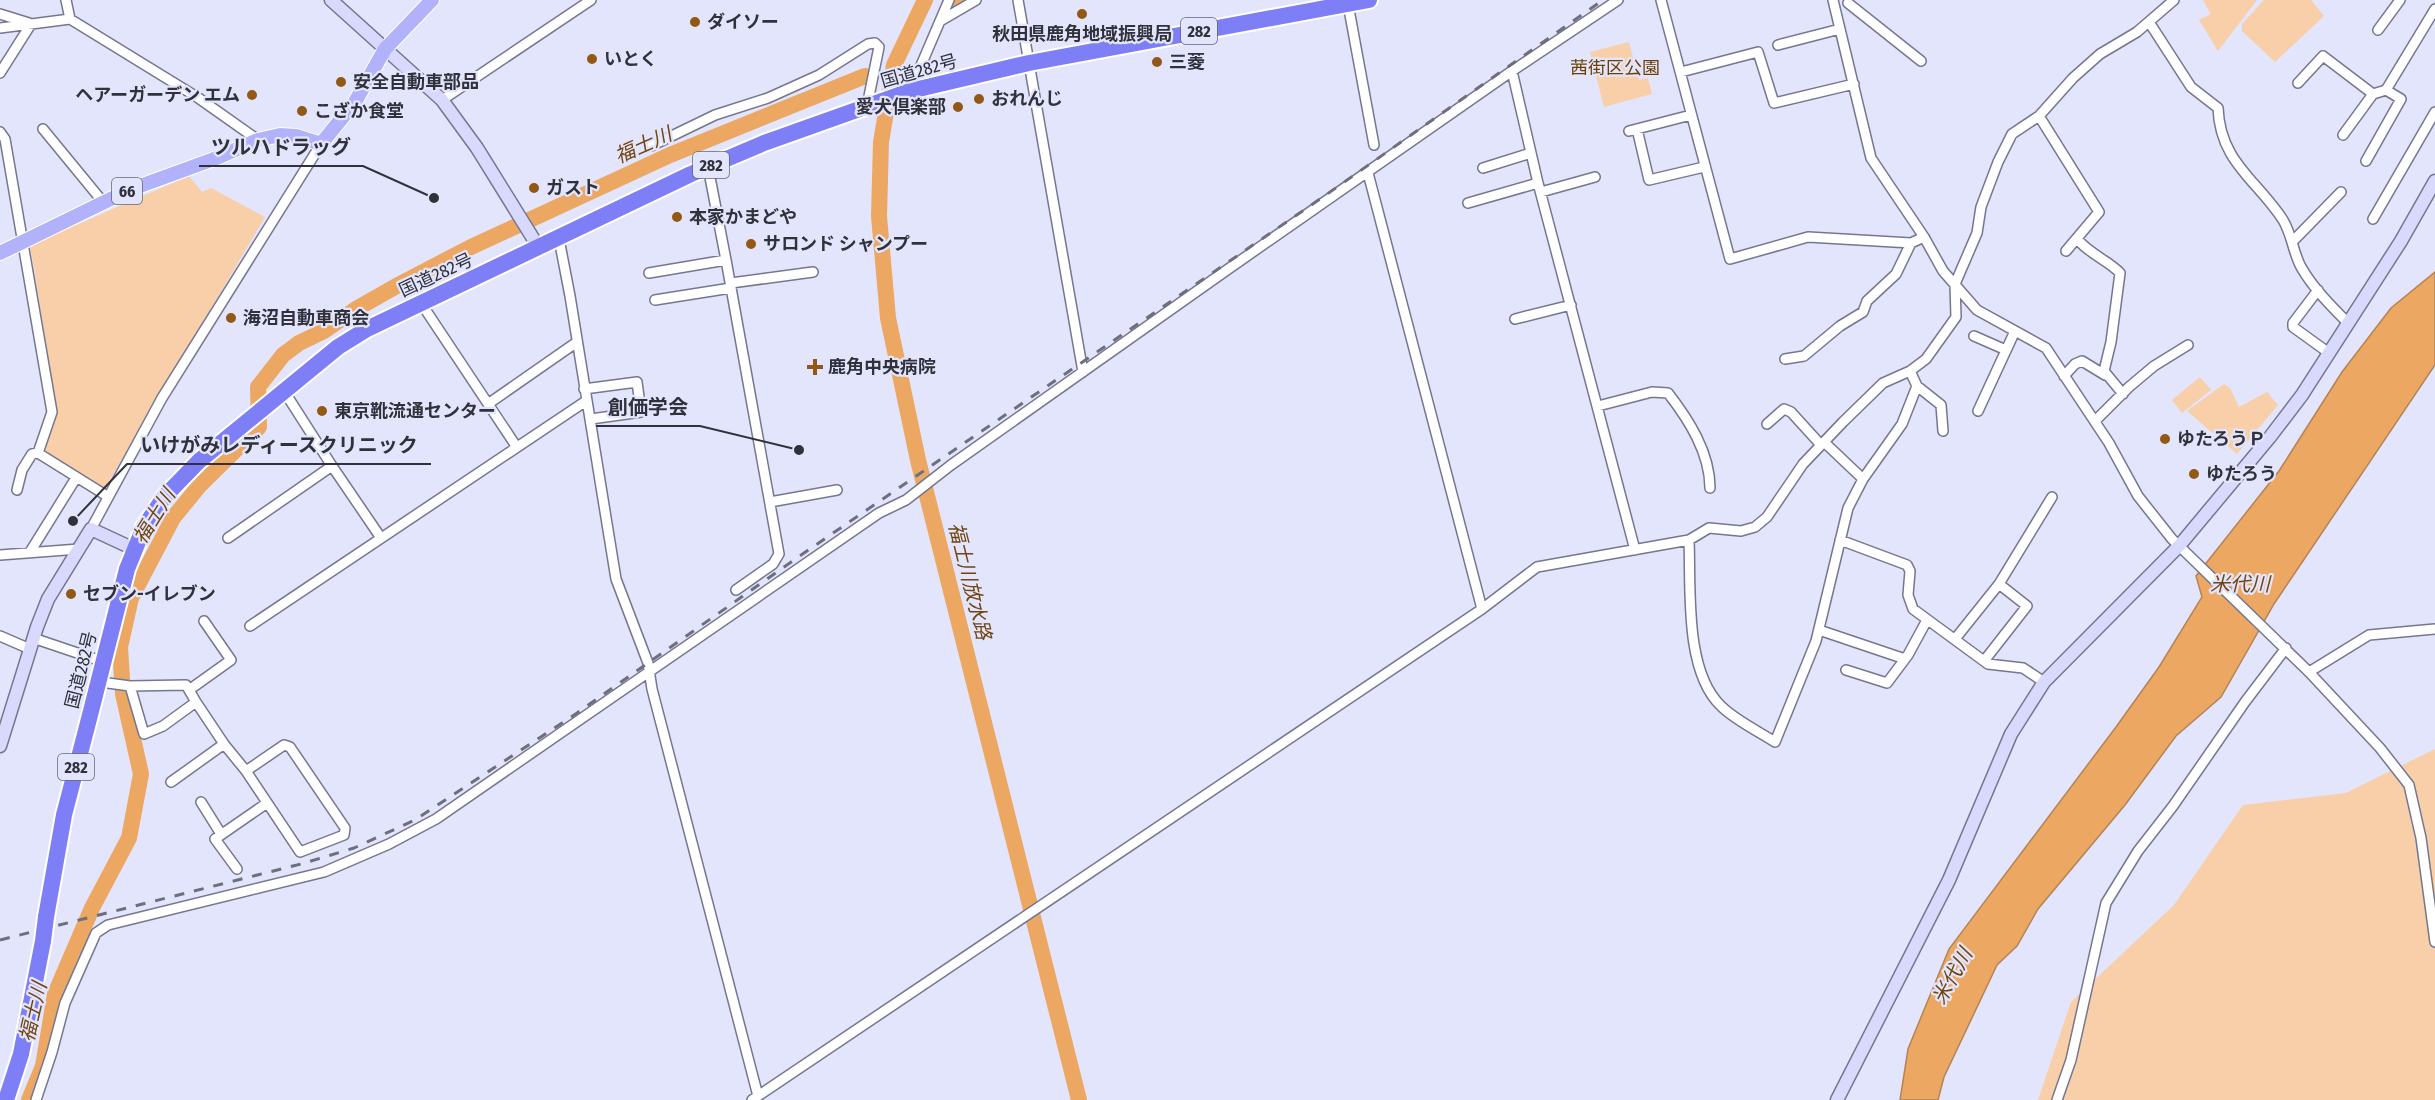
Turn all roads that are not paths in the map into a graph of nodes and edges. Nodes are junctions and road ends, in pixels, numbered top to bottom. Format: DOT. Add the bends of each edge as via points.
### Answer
graph roads {
  1 [pos="66,0"];
  2 [pos="331,0"];
  3 [pos="432,0"];
  4 [pos="591,0"];
  5 [pos="949,0"];
  6 [pos="976,0"];
  7 [pos="1018,0"];
  8 [pos="1618,0"];
  9 [pos="1661,0"];
  10 [pos="1833,0"];
  11 [pos="2174,0"];
  12 [pos="2400,0"];
  13 [pos="2432,0"];
  14 [pos="1356,2"];
  15 [pos="1851,2"];
  16 [pos="2435,3"];
  17 [pos="2435,9"];
  18 [pos="1836,12"];
  19 [pos="0,14"];
  20 [pos="70,19"];
  21 [pos="940,21"];
  22 [pos="2149,22"];
  23 [pos="32,24"];
  24 [pos="0,28"];
  25 [pos="1840,28"];
  26 [pos="2378,30"];
  27 [pos="1778,45"];
  28 [pos="385,49"];
  29 [pos="1921,61"];
  30 [pos="1029,63"];
  31 [pos="1512,71"];
  32 [pos="1681,72"];
  33 [pos="0,73"];
  34 [pos="2298,83"];
  35 [pos="1854,84"];
  36 [pos="2386,90"];
  37 [pos="910,91"];
  38 [pos="2373,94"];
  39 [pos="442,100"];
  40 [pos="869,106"];
  41 [pos="2435,112"];
  42 [pos="1691,115"];
  43 [pos="2039,116"];
  44 [pos="44,129"];
  45 [pos="0,132"];
  46 [pos="2343,135"];
  47 [pos="258,140"];
  48 [pos="321,144"];
  49 [pos="1374,145"];
  50 [pos="651,146"];
  51 [pos="1531,153"];
  52 [pos="2366,161"];
  53 [pos="708,167"];
  54 [pos="1704,167"];
  55 [pos="1483,168"];
  56 [pos="1368,173"];
  57 [pos="1595,177"];
  58 [pos="2435,181"];
  59 [pos="1540,188"];
  60 [pos="2341,192"];
  61 [pos="103,202"];
  62 [pos="1468,203"];
  63 [pos="2373,219"];
  64 [pos="1924,237"];
  65 [pos="559,239"];
  66 [pos="2078,240"];
  67 [pos="2293,241"];
  68 [pos="22,243"];
  69 [pos="1911,243"];
  70 [pos="539,248"];
  71 [pos="2066,251"];
  72 [pos="0,254"];
  73 [pos="726,260"];
  74 [pos="813,272"];
  75 [pos="649,273"];
  76 [pos="1955,284"];
  77 [pos="731,286"];
  78 [pos="2318,290"];
  79 [pos="655,300"];
  80 [pos="421,303"];
  81 [pos="1571,305"];
  82 [pos="1515,319"];
  83 [pos="2348,323"];
  84 [pos="2015,331"];
  85 [pos="1974,336"];
  86 [pos="577,342"];
  87 [pos="2188,345"];
  88 [pos="2006,350"];
  89 [pos="2329,353"];
  90 [pos="1785,359"];
  91 [pos="1910,371"];
  92 [pos="1083,372"];
  93 [pos="2105,375"];
  94 [pos="2064,376"];
  95 [pos="1917,386"];
  96 [pos="584,389"];
  97 [pos="284,391"];
  98 [pos="2123,394"];
  99 [pos="586,401"];
  100 [pos="488,404"];
  101 [pos="1598,406"];
  102 [pos="1978,411"];
  103 [pos="591,419"];
  104 [pos="2095,421"];
  105 [pos="1767,424"];
  106 [pos="1943,431"];
  107 [pos="1823,443"];
  108 [pos="516,446"];
  109 [pos="38,453"];
  110 [pos="332,466"];
  111 [pos="76,478"];
  112 [pos="1863,479"];
  113 [pos="1710,488"];
  114 [pos="17,490"];
  115 [pos="837,490"];
  116 [pos="107,496"];
  117 [pos="2052,497"];
  118 [pos="770,502"];
  119 [pos="91,529"];
  120 [pos="228,538"];
  121 [pos="381,538"];
  122 [pos="1689,540"];
  123 [pos="1840,540"];
  124 [pos="79,549"];
  125 [pos="134,549"];
  126 [pos="1635,550"];
  127 [pos="2184,550"];
  128 [pos="30,552"];
  129 [pos="0,555"];
  130 [pos="1999,584"];
  131 [pos="736,590"];
  132 [pos="1482,609"];
  133 [pos="1927,620"];
  134 [pos="204,621"];
  135 [pos="250,626"];
  136 [pos="2435,629"];
  137 [pos="1819,630"];
  138 [pos="0,636"];
  139 [pos="1955,639"];
  140 [pos="32,644"];
  141 [pos="2283,646"];
  142 [pos="1905,659"];
  143 [pos="1984,661"];
  144 [pos="104,662"];
  145 [pos="1846,670"];
  146 [pos="2309,672"];
  147 [pos="650,673"];
  148 [pos="104,681"];
  149 [pos="2044,682"];
  150 [pos="129,686"];
  151 [pos="189,690"];
  152 [pos="196,702"];
  153 [pos="224,744"];
  154 [pos="0,746"];
  155 [pos="246,771"];
  156 [pos="171,782"];
  157 [pos="201,802"];
  158 [pos="267,803"];
  159 [pos="221,834"];
  160 [pos="237,869"];
  161 [pos="2435,942"];
  162 [pos="755,1098"];
  163 [pos="6,1100"];
  164 [pos="36,1100"];
  165 [pos="1837,1100"];
  166 [pos="2057,1100"];
  1 -- 20 [label="street"];
  2 -- 28 [label="street"];
  3 -- 28 [label="main road"];
  4 -- 39 [label="street"];
  5 -- 21 [label="street"];
  6 -- 21 [label="street"];
  7 -- 30 [label="street"];
  8 -- 31 [label="street"];
  9 -- 32 [label="street"];
  10 -- 18 [label="street"];
  11 -- 22 [label="street"];
  12 -- 26 [label="street"];
  13 -- 16 [label="street"];
  14 -- 30 [label="highway, 国道282号 / 282"];
  14 -- 49 [label="street"];
  15 -- 18 [label="street"];
  15 -- 29 [label="street"];
  17 -- 36 [label="street"];
  18 -- 25 [label="street"];
  19 -- 23 [label="street"];
  20 -- 23 [label="street"];
  20 -- 47 [label="street" via="197,97"];
  21 -- 37 [label="street"];
  22 -- 43 [label="street" via="2100,54"];
  22 -- 67 [label="street" via="2191,87 2218,108 2227,150 2273,206"];
  23 -- 24 [label="street"];
  23 -- 33 [label="street"];
  25 -- 27 [label="street"];
  25 -- 35 [label="street"];
  28 -- 39 [label="street"];
  28 -- 48 [label="main road" via="355,102"];
  30 -- 37 [label="highway, 国道282号 / 282"];
  30 -- 92 [label="street"];
  31 -- 51 [label="street"];
  31 -- 56 [label="street"];
  32 -- 35 [label="street" via="1758,52 1774,103"];
  32 -- 42 [label="street"];
  34 -- 38 [label="street" via="2324,56"];
  35 -- 64 [label="street" via="1871,158"];
  36 -- 38 [label="street"];
  36 -- 52 [label="street" via="2401,99"];
  37 -- 40 [label="highway, 国道282号 / 282"];
  38 -- 46 [label="street"];
  39 -- 70 [label="street"];
  40 -- 50 [label="street" via="879,47 875,43 819,75 768,98 715,115"];
  40 -- 53 [label="highway, 国道282号 / 282"];
  41 -- 63 [label="street"];
  42 -- 54 [label="street"];
  42 -- 54 [label="street" via="1633,130 1649,180"];
  43 -- 66 [label="street" via="2099,212"];
  43 -- 76 [label="street" via="2012,134 1998,162 1977,233"];
  44 -- 61 [label="street"];
  45 -- 68 [label="street" via="6,139"];
  47 -- 48 [label="main road, 66" via="296,136"];
  47 -- 61 [label="main road, 66"];
  48 -- 116 [label="street" via="162,398"];
  51 -- 55 [label="street"];
  51 -- 59 [label="street"];
  53 -- 65 [label="highway, 国道282号 / 282"];
  53 -- 73 [label="street"];
  54 -- 69 [label="street" via="1730,259 1808,237"];
  56 -- 92 [label="street"];
  56 -- 132 [label="street"];
  57 -- 59 [label="street"];
  58 -- 83 [label="street"];
  59 -- 62 [label="street"];
  59 -- 81 [label="street"];
  60 -- 67 [label="street"];
  61 -- 68 [label="main road, 66"];
  64 -- 69 [label="street"];
  64 -- 76 [label="street"];
  65 -- 70 [label="highway, 国道282号 / 282"];
  65 -- 86 [label="street"];
  66 -- 71 [label="street"];
  66 -- 93 [label="street" via="2120,273"];
  67 -- 78 [label="street" via="2300,266"];
  68 -- 72 [label="main road, 66"];
  68 -- 109 [label="street" via="52,412"];
  69 -- 90 [label="street" via="1896,274 1867,301 1863,312 1804,356"];
  70 -- 80 [label="highway, 国道282号 / 282"];
  73 -- 75 [label="street"];
  73 -- 77 [label="street"];
  74 -- 77 [label="street"];
  76 -- 84 [label="street" via="1977,310"];
  76 -- 91 [label="street" via="1956,317 1926,359"];
  77 -- 79 [label="street"];
  77 -- 118 [label="street"];
  78 -- 83 [label="street"];
  78 -- 89 [label="street" via="2293,327"];
  80 -- 97 [label="highway, 国道282号 / 282" via="351,338"];
  80 -- 100 [label="street"];
  81 -- 82 [label="street"];
  81 -- 101 [label="street"];
  83 -- 89 [label="street"];
  84 -- 88 [label="street"];
  84 -- 94 [label="street" via="2046,348"];
  85 -- 88 [label="street"];
  86 -- 96 [label="street"];
  86 -- 100 [label="street"];
  87 -- 98 [label="street" via="2154,366"];
  88 -- 102 [label="street"];
  89 -- 127 [label="street" via="2302,395"];
  91 -- 95 [label="street"];
  91 -- 107 [label="street" via="1883,383"];
  92 -- 147 [label="street" via="906,500 879,513"];
  93 -- 94 [label="street" via="2082,361"];
  93 -- 98 [label="street"];
  94 -- 104 [label="street"];
  95 -- 106 [label="street" via="1941,405"];
  95 -- 112 [label="street" via="1902,424"];
  96 -- 99 [label="street"];
  96 -- 103 [label="street" via="637,382 641,412"];
  97 -- 110 [label="street"];
  97 -- 125 [label="highway, 国道282号 / 282" via="199,461 165,496"];
  98 -- 104 [label="street"];
  99 -- 103 [label="street"];
  99 -- 108 [label="street"];
  100 -- 108 [label="street"];
  101 -- 113 [label="street" via="1652,392 1668,393 1705,453"];
  101 -- 126 [label="street"];
  103 -- 147 [label="street" via="616,579"];
  104 -- 127 [label="street" via="2138,496"];
  105 -- 107 [label="street" via="1784,409"];
  107 -- 112 [label="street"];
  107 -- 122 [label="street" via="1803,464 1767,517 1755,527 1741,531 1709,528"];
  108 -- 121 [label="street"];
  109 -- 111 [label="street"];
  109 -- 114 [label="street" via="32,454 22,470"];
  110 -- 120 [label="street"];
  110 -- 121 [label="street"];
  111 -- 116 [label="street"];
  111 -- 128 [label="street"];
  112 -- 123 [label="street" via="1848,508"];
  115 -- 118 [label="street"];
  116 -- 119 [label="street"];
  117 -- 130 [label="street"];
  118 -- 131 [label="street" via="779,554 773,564"];
  119 -- 124 [label="street"];
  119 -- 125 [label="street"];
  121 -- 135 [label="street"];
  122 -- 126 [label="street"];
  122 -- 137 [label="street" via="1693,633 1703,679 1721,707 1775,742"];
  123 -- 133 [label="street" via="1908,565 1908,595 1914,609"];
  123 -- 137 [label="street"];
  124 -- 128 [label="street"];
  124 -- 140 [label="street" via="48,599"];
  125 -- 144 [label="highway, 国道282号 / 282"];
  126 -- 132 [label="street" via="1537,567"];
  127 -- 141 [label="street"];
  127 -- 149 [label="street"];
  128 -- 129 [label="street"];
  130 -- 139 [label="street"];
  130 -- 143 [label="street" via="2026,606"];
  132 -- 162 [label="street"];
  133 -- 139 [label="street"];
  133 -- 142 [label="street"];
  134 -- 151 [label="street" via="231,660"];
  136 -- 146 [label="street" via="2369,635"];
  137 -- 142 [label="street"];
  138 -- 140 [label="street"];
  139 -- 143 [label="street"];
  140 -- 144 [label="street"];
  140 -- 154 [label="street"];
  141 -- 146 [label="street"];
  141 -- 166 [label="street" via="2117,881 2106,903 2071,1060"];
  142 -- 145 [label="street" via="1885,683"];
  143 -- 149 [label="street" via="2023,668"];
  144 -- 148 [label="highway, 国道282号 / 282"];
  146 -- 161 [label="street" via="2409,785 2421,838"];
  147 -- 162 [label="street"];
  147 -- 164 [label="street" via="436,819 389,844 324,872 108,925 96,933 64,1002"];
  148 -- 150 [label="street"];
  148 -- 163 [label="highway, 国道282号 / 282, bridge" via="64,815 21,1054"];
  149 -- 165 [label="street" via="2011,734 1949,880"];
  150 -- 151 [label="street" via="186,685"];
  150 -- 152 [label="street" via="144,734 163,726"];
  151 -- 152 [label="street"];
  152 -- 153 [label="street"];
  153 -- 155 [label="street"];
  153 -- 156 [label="street"];
  155 -- 158 [label="street"];
  155 -- 158 [label="street" via="284,745 290,747 345,828 344,836 300,852"];
  157 -- 159 [label="street"];
  158 -- 159 [label="street"];
  159 -- 160 [label="street" via="215,838"];
}
